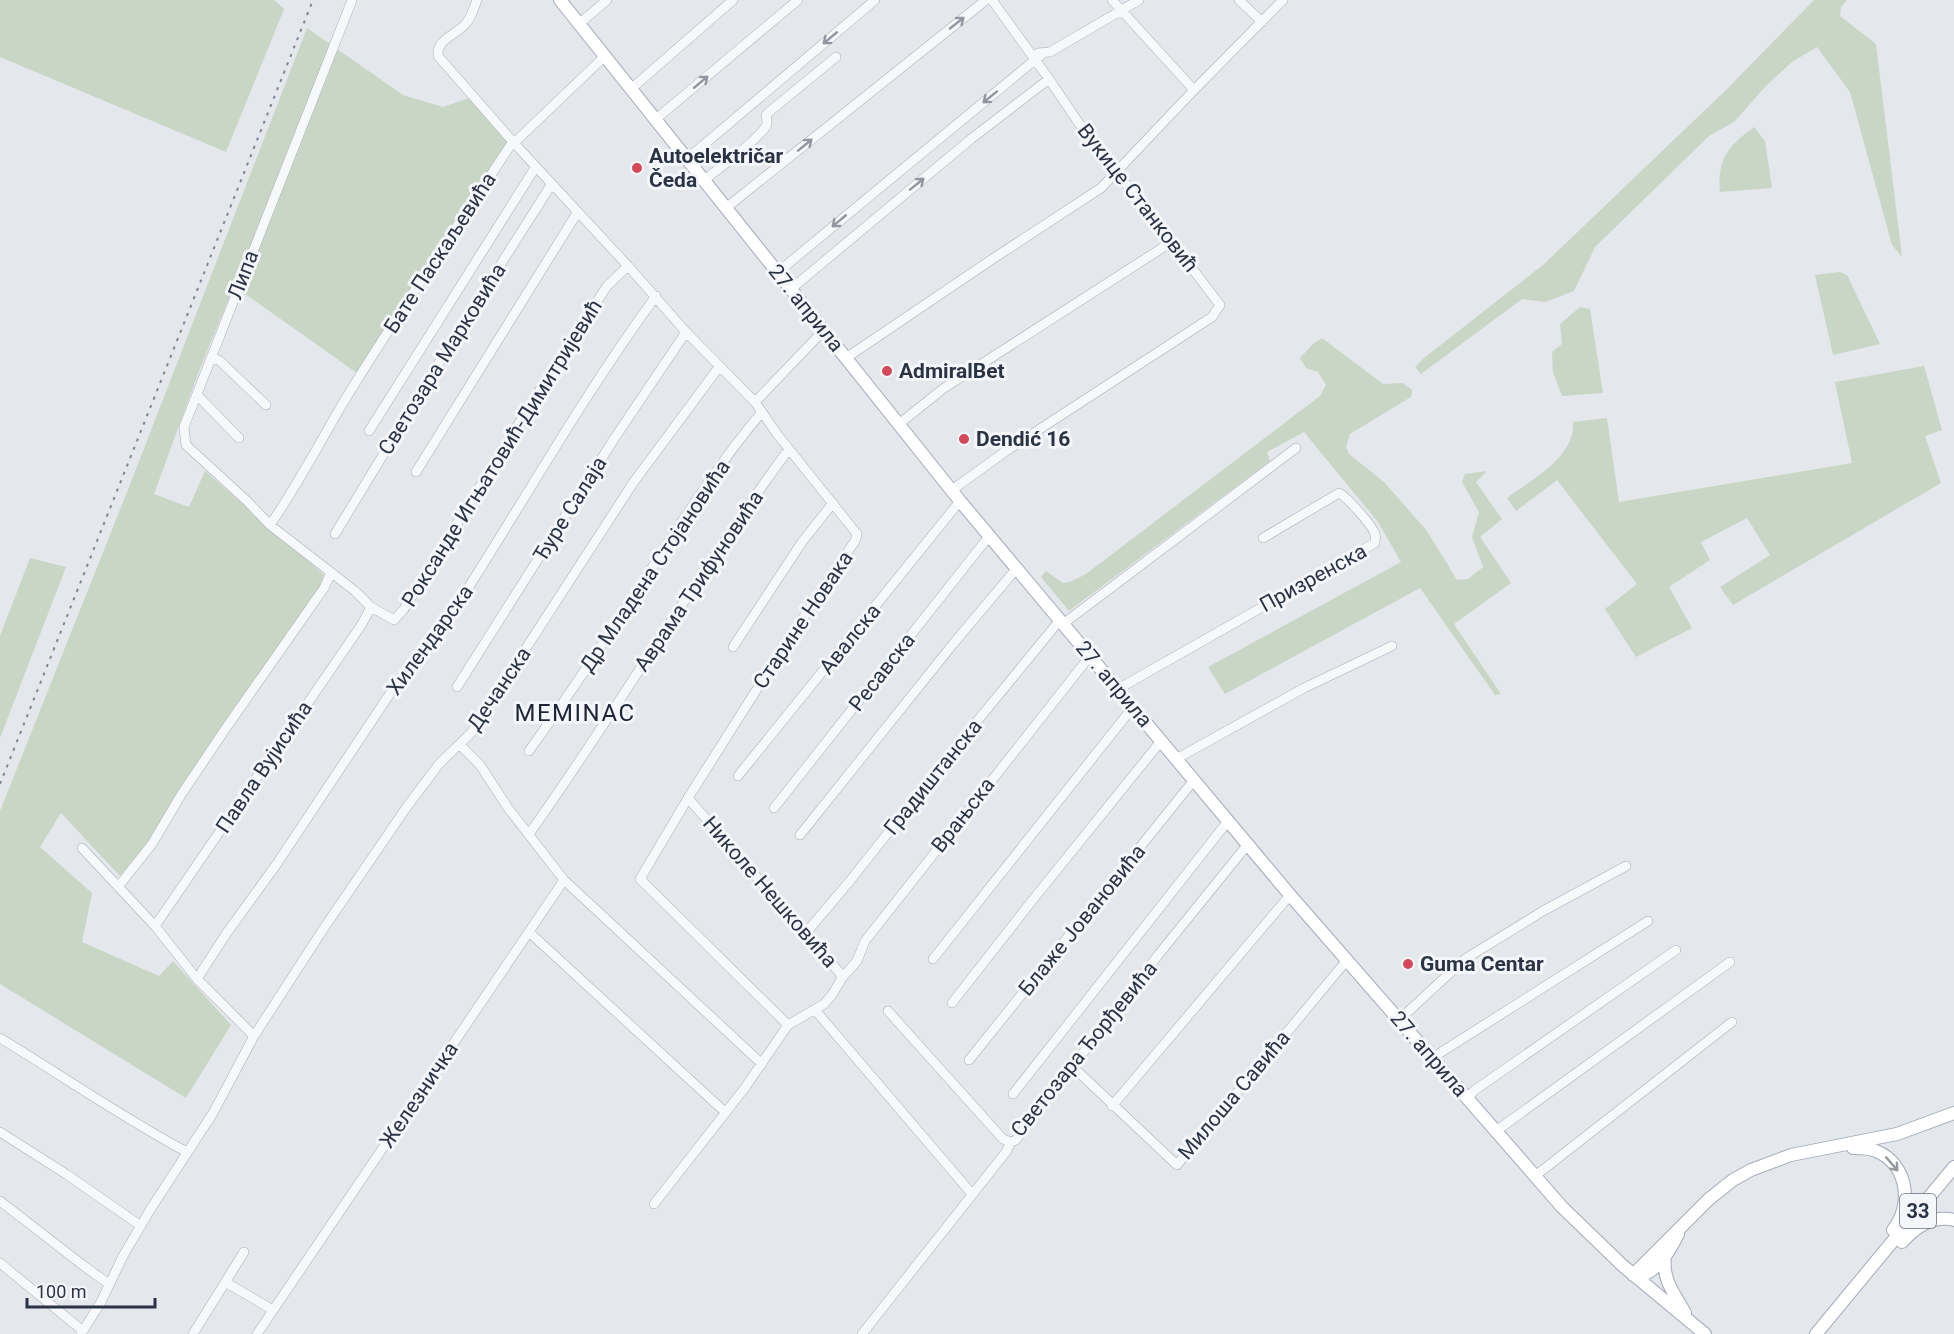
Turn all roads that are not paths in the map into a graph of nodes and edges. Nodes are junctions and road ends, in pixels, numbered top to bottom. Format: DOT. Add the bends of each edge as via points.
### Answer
graph roads {
  1 [pos="352,0"];
  2 [pos="477,0"];
  3 [pos="560,0"];
  4 [pos="607,0"];
  5 [pos="733,0"];
  6 [pos="798,0"];
  7 [pos="875,0"];
  8 [pos="986,0"];
  9 [pos="992,0"];
  10 [pos="1112,0"];
  11 [pos="1138,0"];
  12 [pos="1239,0"];
  13 [pos="1283,0"];
  14 [pos="1120,10"];
  15 [pos="1262,22"];
  16 [pos="579,24"];
  17 [pos="1042,55"];
  18 [pos="605,57"];
  19 [pos="836,57"];
  20 [pos="1047,76"];
  21 [pos="631,89"];
  22 [pos="1194,90"];
  23 [pos="656,119"];
  24 [pos="514,143"];
  25 [pos="687,159"];
  26 [pos="535,168"];
  27 [pos="1115,173"];
  28 [pos="704,180"];
  29 [pos="551,185"];
  30 [pos="726,208"];
  31 [pos="577,213"];
  32 [pos="1173,241"];
  33 [pos="628,266"];
  34 [pos="777,272"];
  35 [pos="791,289"];
  36 [pos="656,297"];
  37 [pos="824,330"];
  38 [pos="686,332"];
  39 [pos="212,357"];
  40 [pos="846,358"];
  41 [pos="719,368"];
  42 [pos="197,395"];
  43 [pos="755,402"];
  44 [pos="266,405"];
  45 [pos="762,412"];
  46 [pos="899,424"];
  47 [pos="369,431"];
  48 [pos="239,438"];
  49 [pos="789,448"];
  50 [pos="1296,448"];
  51 [pos="416,472"];
  52 [pos="952,490"];
  53 [pos="960,501"];
  54 [pos="833,503"];
  55 [pos="270,525"];
  56 [pos="335,534"];
  57 [pos="990,535"];
  58 [pos="1263,538"];
  59 [pos="1017,568"];
  60 [pos="331,573"];
  61 [pos="371,607"];
  62 [pos="1062,622"];
  63 [pos="1392,646"];
  64 [pos="733,647"];
  65 [pos="1090,656"];
  66 [pos="457,687"];
  67 [pos="1118,689"];
  68 [pos="1133,707"];
  69 [pos="1161,741"];
  70 [pos="460,745"];
  71 [pos="529,751"];
  72 [pos="1176,759"];
  73 [pos="738,776"];
  74 [pos="1194,780"];
  75 [pos="688,798"];
  76 [pos="774,808"];
  77 [pos="1228,821"];
  78 [pos="529,834"];
  79 [pos="800,835"];
  80 [pos="1248,844"];
  81 [pos="82,848"];
  82 [pos="1626,866"];
  83 [pos="564,880"];
  84 [pos="118,887"];
  85 [pos="1290,895"];
  86 [pos="1648,921"];
  87 [pos="155,926"];
  88 [pos="529,932"];
  89 [pos="805,933"];
  90 [pos="1676,950"];
  91 [pos="933,959"];
  92 [pos="1347,960"];
  93 [pos="1730,962"];
  94 [pos="842,978"];
  95 [pos="197,979"];
  96 [pos="952,1003"];
  97 [pos="815,1010"];
  98 [pos="888,1011"];
  99 [pos="1399,1020"];
  100 [pos="1732,1022"];
  101 [pos="788,1025"];
  102 [pos="254,1036"];
  103 [pos="0,1038"];
  104 [pos="1432,1058"];
  105 [pos="969,1060"];
  106 [pos="762,1064"];
  107 [pos="1073,1067"];
  108 [pos="1013,1094"];
  109 [pos="1467,1098"];
  110 [pos="1112,1106"];
  111 [pos="725,1112"];
  112 [pos="1954,1113"];
  113 [pos="1496,1131"];
  114 [pos="0,1132"];
  115 [pos="1011,1142"];
  116 [pos="1839,1146"];
  117 [pos="187,1152"];
  118 [pos="1954,1167"];
  119 [pos="1535,1176"];
  120 [pos="972,1194"];
  121 [pos="0,1201"];
  122 [pos="654,1204"];
  123 [pos="1954,1220"];
  124 [pos="1683,1225"];
  125 [pos="141,1226"];
  126 [pos="244,1252"];
  127 [pos="1881,1255"];
  128 [pos="1665,1256"];
  129 [pos="0,1263"];
  130 [pos="1635,1276"];
  131 [pos="225,1282"];
  132 [pos="109,1284"];
  133 [pos="273,1310"];
  134 [pos="1690,1321"];
  135 [pos="82,1332"];
  136 [pos="193,1334"];
  137 [pos="257,1334"];
  138 [pos="862,1334"];
  139 [pos="1705,1334"];
  140 [pos="1816,1334"];
  1 -- 39 [label="street, Липа"];
  2 -- 24 [label="street" via="469,21 442,42 438,56"];
  3 -- 16 [label="main road, 27. априла"];
  4 -- 16 [label="street"];
  5 -- 21 [label="street"];
  23 -- 6 [label="street, one-way"];
  7 -- 25 [label="street, one-way"];
  30 -- 8 [label="street, one-way"];
  9 -- 17 [label="street" via="1028,49"];
  10 -- 14 [label="street"];
  11 -- 14 [label="street"];
  12 -- 15 [label="street"];
  13 -- 15 [label="street"];
  14 -- 17 [label="street"];
  14 -- 22 [label="street"];
  15 -- 22 [label="street"];
  16 -- 18 [label="main road, 27. априла"];
  17 -- 20 [label="street, Вукице Станковић"];
  17 -- 20 [label="street"];
  17 -- 34 [label="street, one-way"];
  18 -- 21 [label="main road, 27. априла"];
  18 -- 24 [label="street, Бате Паскаљевића"];
  19 -- 28 [label="street" via="769,112 768,123 755,138"];
  20 -- 27 [label="street, Вукице Станковић"];
  35 -- 20 [label="street, one-way"];
  21 -- 23 [label="main road, 27. априла"];
  22 -- 27 [label="street"];
  23 -- 25 [label="main road, 27. априла"];
  24 -- 26 [label="street, Старине Новака"];
  24 -- 55 [label="street, Бате Паскаљевића" via="343,403"];
  25 -- 28 [label="main road, 27. априла"];
  26 -- 29 [label="street, Старине Новака"];
  26 -- 47 [label="street"];
  27 -- 32 [label="street, Вукице Станковић"];
  27 -- 40 [label="street" via="1094,194"];
  28 -- 30 [label="main road, 27. априла"];
  29 -- 31 [label="street, Старине Новака"];
  29 -- 56 [label="street, Светозара Марковића"];
  30 -- 34 [label="main road, 27. априла"];
  31 -- 33 [label="street, Старине Новака"];
  31 -- 51 [label="street"];
  32 -- 46 [label="street" via="944,388"];
  32 -- 52 [label="street, Вукице Станковић" via="1219,302 1212,317"];
  33 -- 36 [label="street, Старине Новака"];
  33 -- 61 [label="street, Роксанде Игњатовић-Димитријевић" via="607,286 398,617 394,620"];
  34 -- 35 [label="main road, 27. априла"];
  35 -- 37 [label="main road, 27. априла"];
  36 -- 38 [label="street, Старине Новака"];
  36 -- 95 [label="street, Хилендарска" via="596,383 432,644 403,674"];
  37 -- 40 [label="main road, 27. априла"];
  37 -- 43 [label="street"];
  38 -- 41 [label="street, Старине Новака"];
  38 -- 66 [label="street, Ђуре Салаја"];
  39 -- 42 [label="street, Липа"];
  39 -- 44 [label="street"];
  40 -- 46 [label="main road, 27. априла"];
  41 -- 43 [label="street, Старине Новака"];
  41 -- 70 [label="street, Дечанска" via="633,483"];
  42 -- 48 [label="street"];
  42 -- 55 [label="street, Липа" via="184,427 186,445"];
  43 -- 45 [label="street, Старине Новака"];
  45 -- 49 [label="street, Старине Новака"];
  45 -- 71 [label="street, Др Младена Стојановића" via="690,508"];
  46 -- 52 [label="main road, 27. априла"];
  49 -- 54 [label="street, Старине Новака"];
  49 -- 78 [label="street, Аврама Трифуновића"];
  50 -- 62 [label="street, Градиштанска"];
  52 -- 53 [label="main road, 27. априла"];
  53 -- 57 [label="main road, 27. априла"];
  53 -- 73 [label="street, Авалска"];
  54 -- 64 [label="street" via="802,542"];
  54 -- 75 [label="street, Старине Новака" via="857,534 855,541"];
  55 -- 60 [label="street, Липа"];
  57 -- 59 [label="main road, 27. априла"];
  57 -- 76 [label="street, Ресавска"];
  58 -- 67 [label="street, Призренска" via="1339,493 1376,537 1375,543"];
  59 -- 62 [label="main road, 27. априла"];
  59 -- 79 [label="street"];
  60 -- 61 [label="street, Липа"];
  60 -- 84 [label="street" via="152,844"];
  61 -- 87 [label="street, Павла Вујисића"];
  62 -- 65 [label="main road, 27. априла"];
  62 -- 89 [label="street, Градиштанска"];
  63 -- 72 [label="street" via="1304,688"];
  65 -- 67 [label="main road, 27. априла"];
  65 -- 94 [label="street, Врањска" via="872,932 854,966"];
  67 -- 68 [label="main road, 27. априла"];
  68 -- 69 [label="main road, 27. априла"];
  68 -- 91 [label="street"];
  69 -- 72 [label="main road, 27. априла"];
  69 -- 96 [label="street"];
  70 -- 78 [label="street" via="480,765"];
  70 -- 102 [label="street, Дечанска" via="447,755 406,808"];
  72 -- 74 [label="main road, 27. априла"];
  74 -- 77 [label="main road, 27. априла"];
  74 -- 105 [label="street, Блаже Јовановића"];
  75 -- 89 [label="street, Николе Нешковића"];
  75 -- 101 [label="street, Старине Новака" via="640,879"];
  77 -- 80 [label="main road, 27. априла"];
  77 -- 108 [label="street"];
  78 -- 83 [label="street"];
  80 -- 85 [label="main road, 27. априла"];
  80 -- 107 [label="street, Светозара Ђорђевића"];
  81 -- 84 [label="street"];
  82 -- 99 [label="street" via="1465,959"];
  83 -- 88 [label="street, Железничка"];
  83 -- 106 [label="street"];
  84 -- 87 [label="street"];
  85 -- 92 [label="main road, 27. априла"];
  85 -- 110 [label="street"];
  86 -- 104 [label="street"];
  87 -- 95 [label="street"];
  88 -- 111 [label="street"];
  88 -- 133 [label="street, Железничка"];
  89 -- 94 [label="street, Николе Нешковића"];
  90 -- 109 [label="street"];
  92 -- 99 [label="main road, 27. априла"];
  92 -- 110 [label="street, Милоша Савића" via="1177,1165"];
  93 -- 113 [label="street"];
  94 -- 97 [label="street, Николе Нешковића" via="832,995"];
  95 -- 102 [label="street"];
  97 -- 101 [label="street, Николе Нешковића"];
  97 -- 120 [label="street"];
  98 -- 115 [label="street, Светозара Ђорђевића" via="1003,1139"];
  99 -- 104 [label="main road, 27. априла"];
  100 -- 119 [label="street"];
  101 -- 106 [label="street, Николе Нешковића"];
  102 -- 117 [label="street, Дечанска" via="213,1113"];
  103 -- 117 [label="street"];
  104 -- 109 [label="main road, 27. априла"];
  106 -- 111 [label="street, Николе Нешковића"];
  107 -- 110 [label="street"];
  107 -- 115 [label="street, Светозара Ђорђевића"];
  109 -- 113 [label="main road, 27. априла"];
  111 -- 122 [label="street, Николе Нешковића"];
  112 -- 116 [label="main road" via="1897,1134"];
  113 -- 119 [label="main road, 27. априла"];
  114 -- 125 [label="street"];
  115 -- 120 [label="street"];
  116 -- 124 [label="main road" via="1791,1155 1751,1170 1733,1180"];
  116 -- 127 [label="main road, one-way" via="1878,1152 1893,1163 1903,1181 1904,1211"];
  117 -- 125 [label="street, Дечанска"];
  118 -- 127 [label="main road, 33"];
  119 -- 130 [label="main road, 27. априла"];
  120 -- 138 [label="street"];
  121 -- 132 [label="street"];
  123 -- 127 [label="main road" via="1924,1223 1893,1251"];
  124 -- 128 [label="main road"];
  124 -- 130 [label="main road"];
  125 -- 132 [label="street, Дечанска"];
  126 -- 131 [label="street"];
  127 -- 140 [label="main road, 33"];
  128 -- 130 [label="main road" via="1650,1272"];
  128 -- 134 [label="main road" via="1667,1284"];
  129 -- 135 [label="street"];
  130 -- 134 [label="main road, 27. априла"];
  131 -- 133 [label="street"];
  131 -- 136 [label="street"];
  132 -- 135 [label="street, Дечанска"];
  133 -- 137 [label="street, Железничка"];
  134 -- 139 [label="main road, 27. априла"];
}
